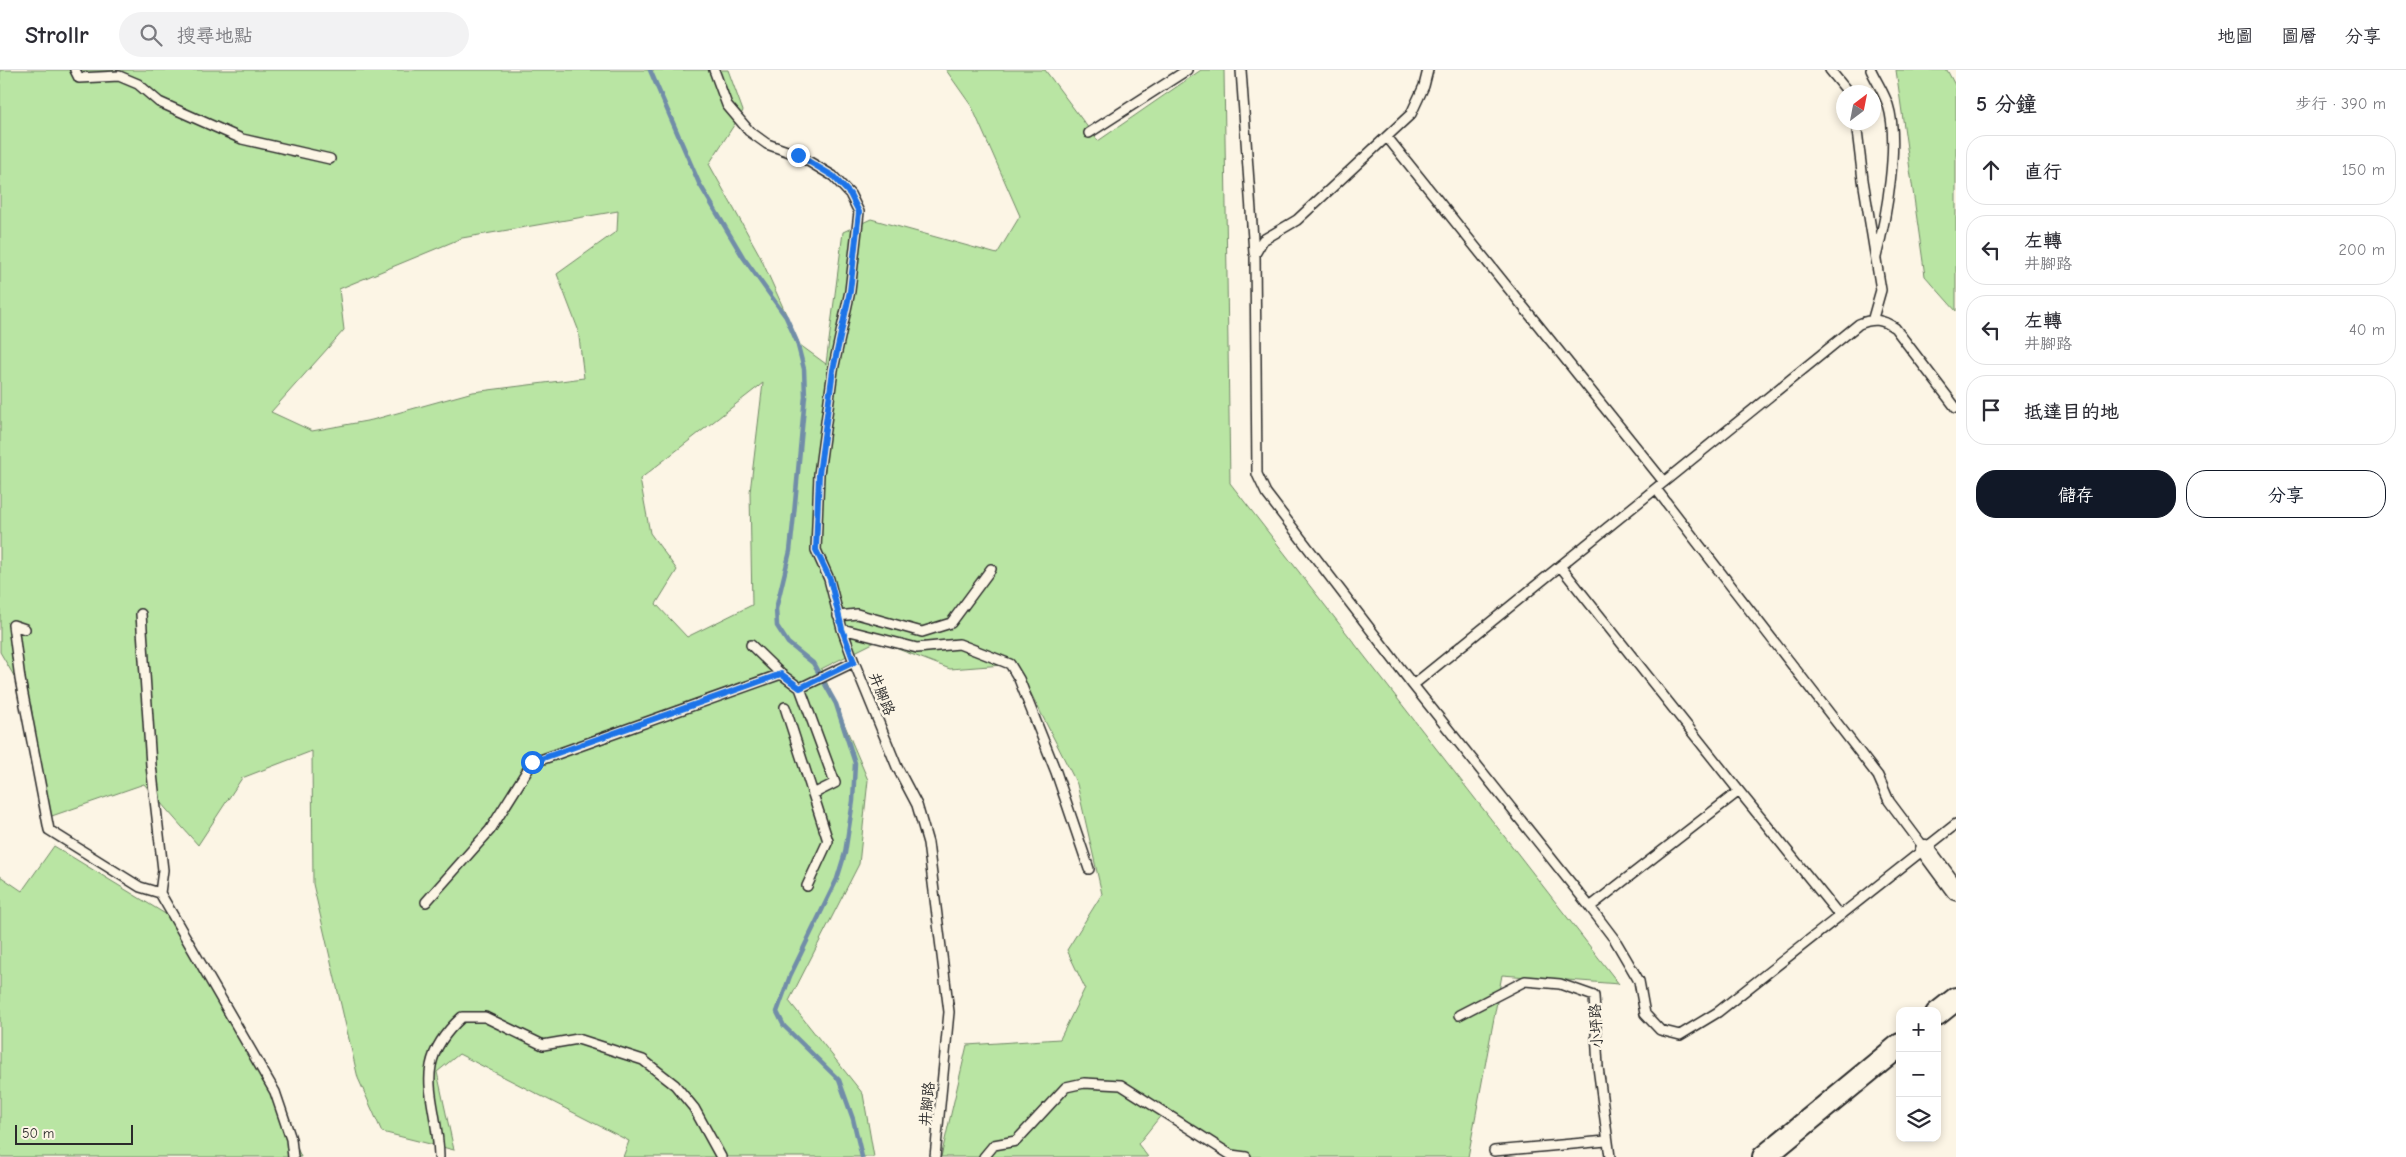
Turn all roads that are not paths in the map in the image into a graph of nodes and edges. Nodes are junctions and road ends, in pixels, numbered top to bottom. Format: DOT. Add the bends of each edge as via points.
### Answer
graph roads {
  1 [pos="75,70"];
  2 [pos="714,70"];
  3 [pos="1187,70"];
  4 [pos="1241,70"];
  5 [pos="1428,70"];
  6 [pos="1830,70"];
  7 [pos="1871,70"];
  8 [pos="1842,85"];
  9 [pos="1857,130"];
  10 [pos="1089,133"];
  11 [pos="1387,137"];
  12 [pos="330,159"];
  13 [pos="1254,254"];
  14 [pos="1876,260"];
  15 [pos="1873,318"];
  16 [pos="1956,408"];
  17 [pos="1664,482"];
  18 [pos="1656,489"];
  19 [pos="1560,566"];
  20 [pos="991,569"];
  21 [pos="141,614"];
  22 [pos="838,616"];
  23 [pos="24,629"];
  24 [pos="842,629"];
  25 [pos="751,645"];
  26 [pos="854,662"];
  27 [pos="781,674"];
  28 [pos="1412,685"];
  29 [pos="800,688"];
  30 [pos="785,707"];
  31 [pos="1739,791"];
  32 [pos="813,794"];
  33 [pos="1956,824"];
  34 [pos="1925,849"];
  35 [pos="1089,869"];
  36 [pos="807,886"];
  37 [pos="1956,891"];
  38 [pos="160,893"];
  39 [pos="426,902"];
  40 [pos="1590,906"];
  41 [pos="1840,916"];
  42 [pos="1956,999"];
  43 [pos="1941,1011"];
  44 [pos="1459,1015"];
  45 [pos="1896,1048"];
  46 [pos="1606,1142"];
  47 [pos="1494,1151"];
  48 [pos="293,1157"];
  49 [pos="439,1157"];
  50 [pos="722,1157"];
  51 [pos="935,1157"];
  52 [pos="984,1157"];
  53 [pos="1246,1157"];
  54 [pos="1610,1157"];
  55 [pos="1764,1157"];
  1 -- 12 [label="lane" via="79,78 119,76 138,84 159,102 242,139"];
  2 -- 22 [label="lane, 井腳路" via="728,105 749,131 767,144 798,155 833,176 850,194 859,212 850,291 833,370 819,474 816,550 830,579"];
  3 -- 10 [label="lane"];
  4 -- 13 [label="lane"];
  5 -- 11 [label="lane" via="1411,114"];
  6 -- 8 [label="lane"];
  7 -- 14 [label="lane" via="1888,106 1893,156"];
  9 -- 14 [label="lane"];
  11 -- 13 [label="lane" via="1297,220 1263,240"];
  11 -- 17 [label="lane"];
  13 -- 28 [label="lane" via="1258,474 1266,493"];
  14 -- 15 [label="lane" via="1881,290"];
  15 -- 16 [label="lane" via="1895,328"];
  15 -- 17 [label="lane" via="1859,324"];
  17 -- 18 [label="lane"];
  18 -- 19 [label="lane"];
  18 -- 34 [label="lane" via="1878,776 1889,802"];
  19 -- 28 [label="lane"];
  19 -- 31 [label="lane"];
  20 -- 22 [label="lane" via="951,623 929,630 922,632 857,614"];
  21 -- 38 [label="lane" via="162,870"];
  22 -- 24 [label="lane, 井腳路"];
  23 -- 38 [label="lane" via="13,626 49,830 140,887"];
  24 -- 26 [label="lane, 井腳路"];
  24 -- 35 [label="lane" via="917,648 959,644 1010,664 1056,772"];
  25 -- 27 [label="lane"];
  26 -- 29 [label="lane"];
  26 -- 51 [label="lane, 井腳路" via="897,767 917,805 928,844 949,1012"];
  27 -- 29 [label="lane"];
  27 -- 39 [label="lane" via="532,762 490,830"];
  28 -- 40 [label="lane"];
  29 -- 32 [label="lane" via="835,783"];
  30 -- 32 [label="lane"];
  31 -- 40 [label="lane"];
  31 -- 41 [label="lane"];
  32 -- 36 [label="lane" via="828,841"];
  33 -- 34 [label="lane"];
  34 -- 37 [label="street"];
  34 -- 41 [label="lane"];
  38 -- 48 [label="lane" via="275,1092"];
  40 -- 41 [label="lane" via="1638,981 1645,1014 1660,1030 1680,1035 1718,1012"];
  42 -- 43 [label="street"];
  44 -- 46 [label="lane, 小坪路" via="1525,981 1560,984 1594,996"];
  45 -- 55 [label="street"];
  46 -- 47 [label="lane"];
  46 -- 54 [label="lane, 小坪路"];
  49 -- 50 [label="lane" via="439,1136 429,1096 429,1073 436,1051 449,1029 462,1017 484,1016 542,1045 578,1038 643,1060 674,1085 694,1108"];
  52 -- 53 [label="lane" via="994,1144 1016,1141 1066,1087 1084,1083 1122,1084 1231,1155"];
}
